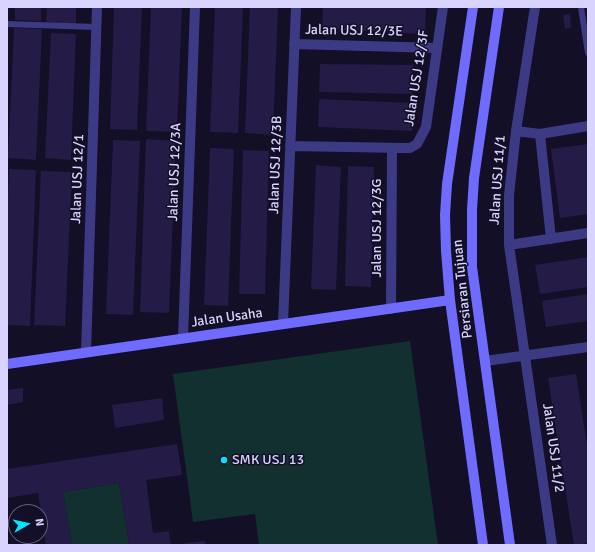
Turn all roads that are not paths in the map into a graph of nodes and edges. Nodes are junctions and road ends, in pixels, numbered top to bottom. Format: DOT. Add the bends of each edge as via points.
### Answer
graph roads {
  1 [pos="97,7"];
  2 [pos="194,7"];
  3 [pos="296,7"];
  4 [pos="443,7"];
  5 [pos="473,7"];
  6 [pos="499,7"];
  7 [pos="535,7"];
  8 [pos="581,7"];
  9 [pos="7,24"];
  10 [pos="96,27"];
  11 [pos="294,44"];
  12 [pos="437,48"];
  13 [pos="588,53"];
  14 [pos="588,126"];
  15 [pos="516,131"];
  16 [pos="540,134"];
  17 [pos="290,146"];
  18 [pos="392,148"];
  19 [pos="588,233"];
  20 [pos="551,239"];
  21 [pos="509,245"];
  22 [pos="450,300"];
  23 [pos="391,309"];
  24 [pos="283,324"];
  25 [pos="183,338"];
  26 [pos="588,347"];
  27 [pos="86,352"];
  28 [pos="526,356"];
  29 [pos="485,362"];
  30 [pos="7,364"];
  31 [pos="483,545"];
  32 [pos="510,545"];
  33 [pos="552,545"];
  1 -- 10 [label="street, Jalan USJ 12/1"];
  2 -- 25 [label="street, Jalan USJ 12/3A"];
  3 -- 11 [label="street, Jalan USJ 12/3B"];
  4 -- 12 [label="street, Jalan USJ 12/3F"];
  5 -- 22 [label="main road, Persiaran Tujuan" via="447,184 445,215"];
  6 -- 29 [label="main road, Persiaran Tujuan" via="474,178 472,210 472,267"];
  7 -- 15 [label="street, Jalan USJ 11/1"];
  8 -- 13 [label="lane"];
  9 -- 10 [label="lane"];
  10 -- 27 [label="street, Jalan USJ 12/1"];
  11 -- 12 [label="street, Jalan USJ 12/3E"];
  11 -- 17 [label="street, Jalan USJ 12/3B"];
  12 -- 18 [label="street, Jalan USJ 12/3F" via="426,127 422,136 417,144 410,148"];
  14 -- 16 [label="street"];
  15 -- 16 [label="street"];
  15 -- 21 [label="street, Jalan USJ 11/1" via="509,195"];
  16 -- 20 [label="street"];
  17 -- 18 [label="street, Jalan USJ 12/3F"];
  17 -- 24 [label="street, Jalan USJ 12/3B"];
  18 -- 23 [label="street, Jalan USJ 12/3G"];
  19 -- 20 [label="street"];
  20 -- 21 [label="street"];
  21 -- 28 [label="street, Jalan USJ 11/1"];
  22 -- 23 [label="main road, Jalan Usaha"];
  22 -- 31 [label="main road, Persiaran Tujuan"];
  23 -- 24 [label="main road, Jalan Usaha"];
  24 -- 25 [label="main road, Jalan Usaha"];
  25 -- 27 [label="main road, Jalan Usaha"];
  26 -- 28 [label="street"];
  27 -- 30 [label="main road, Jalan Usaha"];
  28 -- 29 [label="street"];
  28 -- 33 [label="street, Jalan USJ 11/2"];
  29 -- 32 [label="main road, Persiaran Tujuan"];
}
